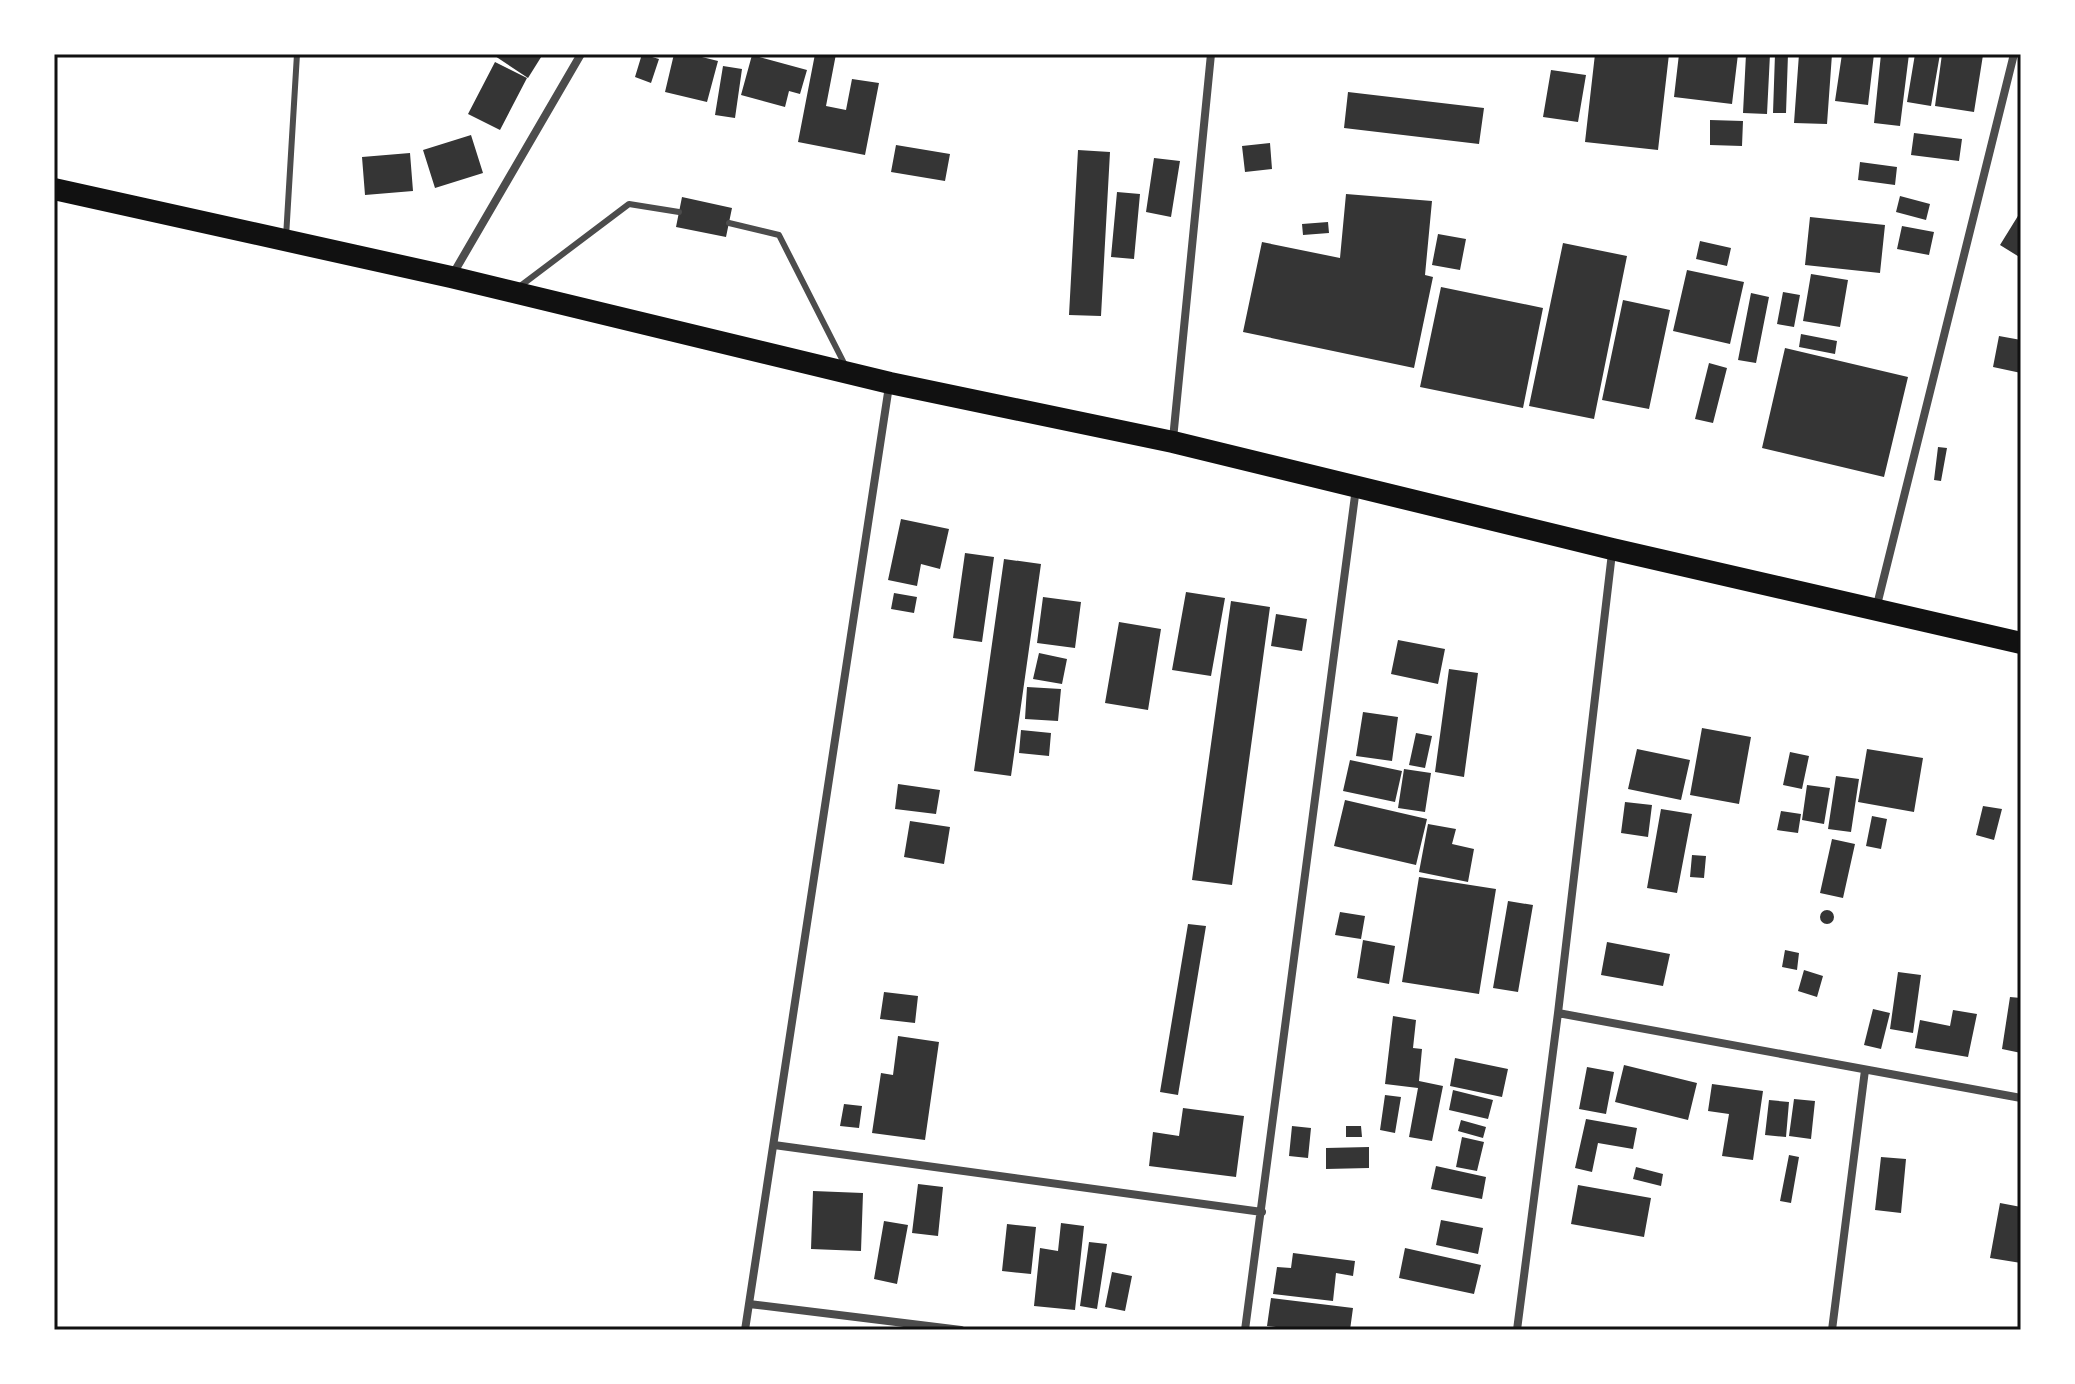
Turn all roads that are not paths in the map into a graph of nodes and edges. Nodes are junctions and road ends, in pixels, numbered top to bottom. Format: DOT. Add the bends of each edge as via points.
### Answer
graph roads {
  1 [pos="297,54"];
  2 [pos="581,54"];
  3 [pos="1211,54"];
  4 [pos="2014,54"];
  5 [pos="54,189"];
  6 [pos="679,212"];
  7 [pos="729,223"];
  8 [pos="286,240"];
  9 [pos="451,277"];
  10 [pos="513,292"];
  11 [pos="850,374"];
  12 [pos="890,383"];
  13 [pos="1173,442"];
  14 [pos="1356,487"];
  15 [pos="1612,549"];
  16 [pos="1876,610"];
  17 [pos="2021,643"];
  18 [pos="1558,1013"];
  19 [pos="1865,1070"];
  20 [pos="2021,1098"];
  21 [pos="774,1145"];
  22 [pos="1262,1212"];
  23 [pos="749,1304"];
  24 [pos="745,1330"];
  25 [pos="961,1330"];
  26 [pos="1245,1330"];
  27 [pos="1517,1330"];
  28 [pos="1832,1330"];
  1 -- 8 [label="lane"];
  2 -- 9 [label="street"];
  3 -- 13 [label="street"];
  4 -- 16 [label="street"];
  5 -- 8 [label="highway"];
  6 -- 10 [label="lane" via="629,204"];
  7 -- 11 [label="lane" via="779,235"];
  8 -- 9 [label="highway"];
  9 -- 10 [label="highway"];
  10 -- 11 [label="highway"];
  11 -- 12 [label="highway"];
  12 -- 13 [label="highway"];
  12 -- 21 [label="street"];
  13 -- 14 [label="highway"];
  14 -- 15 [label="highway"];
  14 -- 22 [label="street"];
  15 -- 16 [label="highway"];
  15 -- 18 [label="street"];
  16 -- 17 [label="highway"];
  18 -- 19 [label="street"];
  18 -- 27 [label="street"];
  19 -- 20 [label="street"];
  19 -- 28 [label="street"];
  21 -- 22 [label="street"];
  21 -- 23 [label="street"];
  22 -- 26 [label="street"];
  23 -- 24 [label="street"];
  23 -- 25 [label="street"];
}
